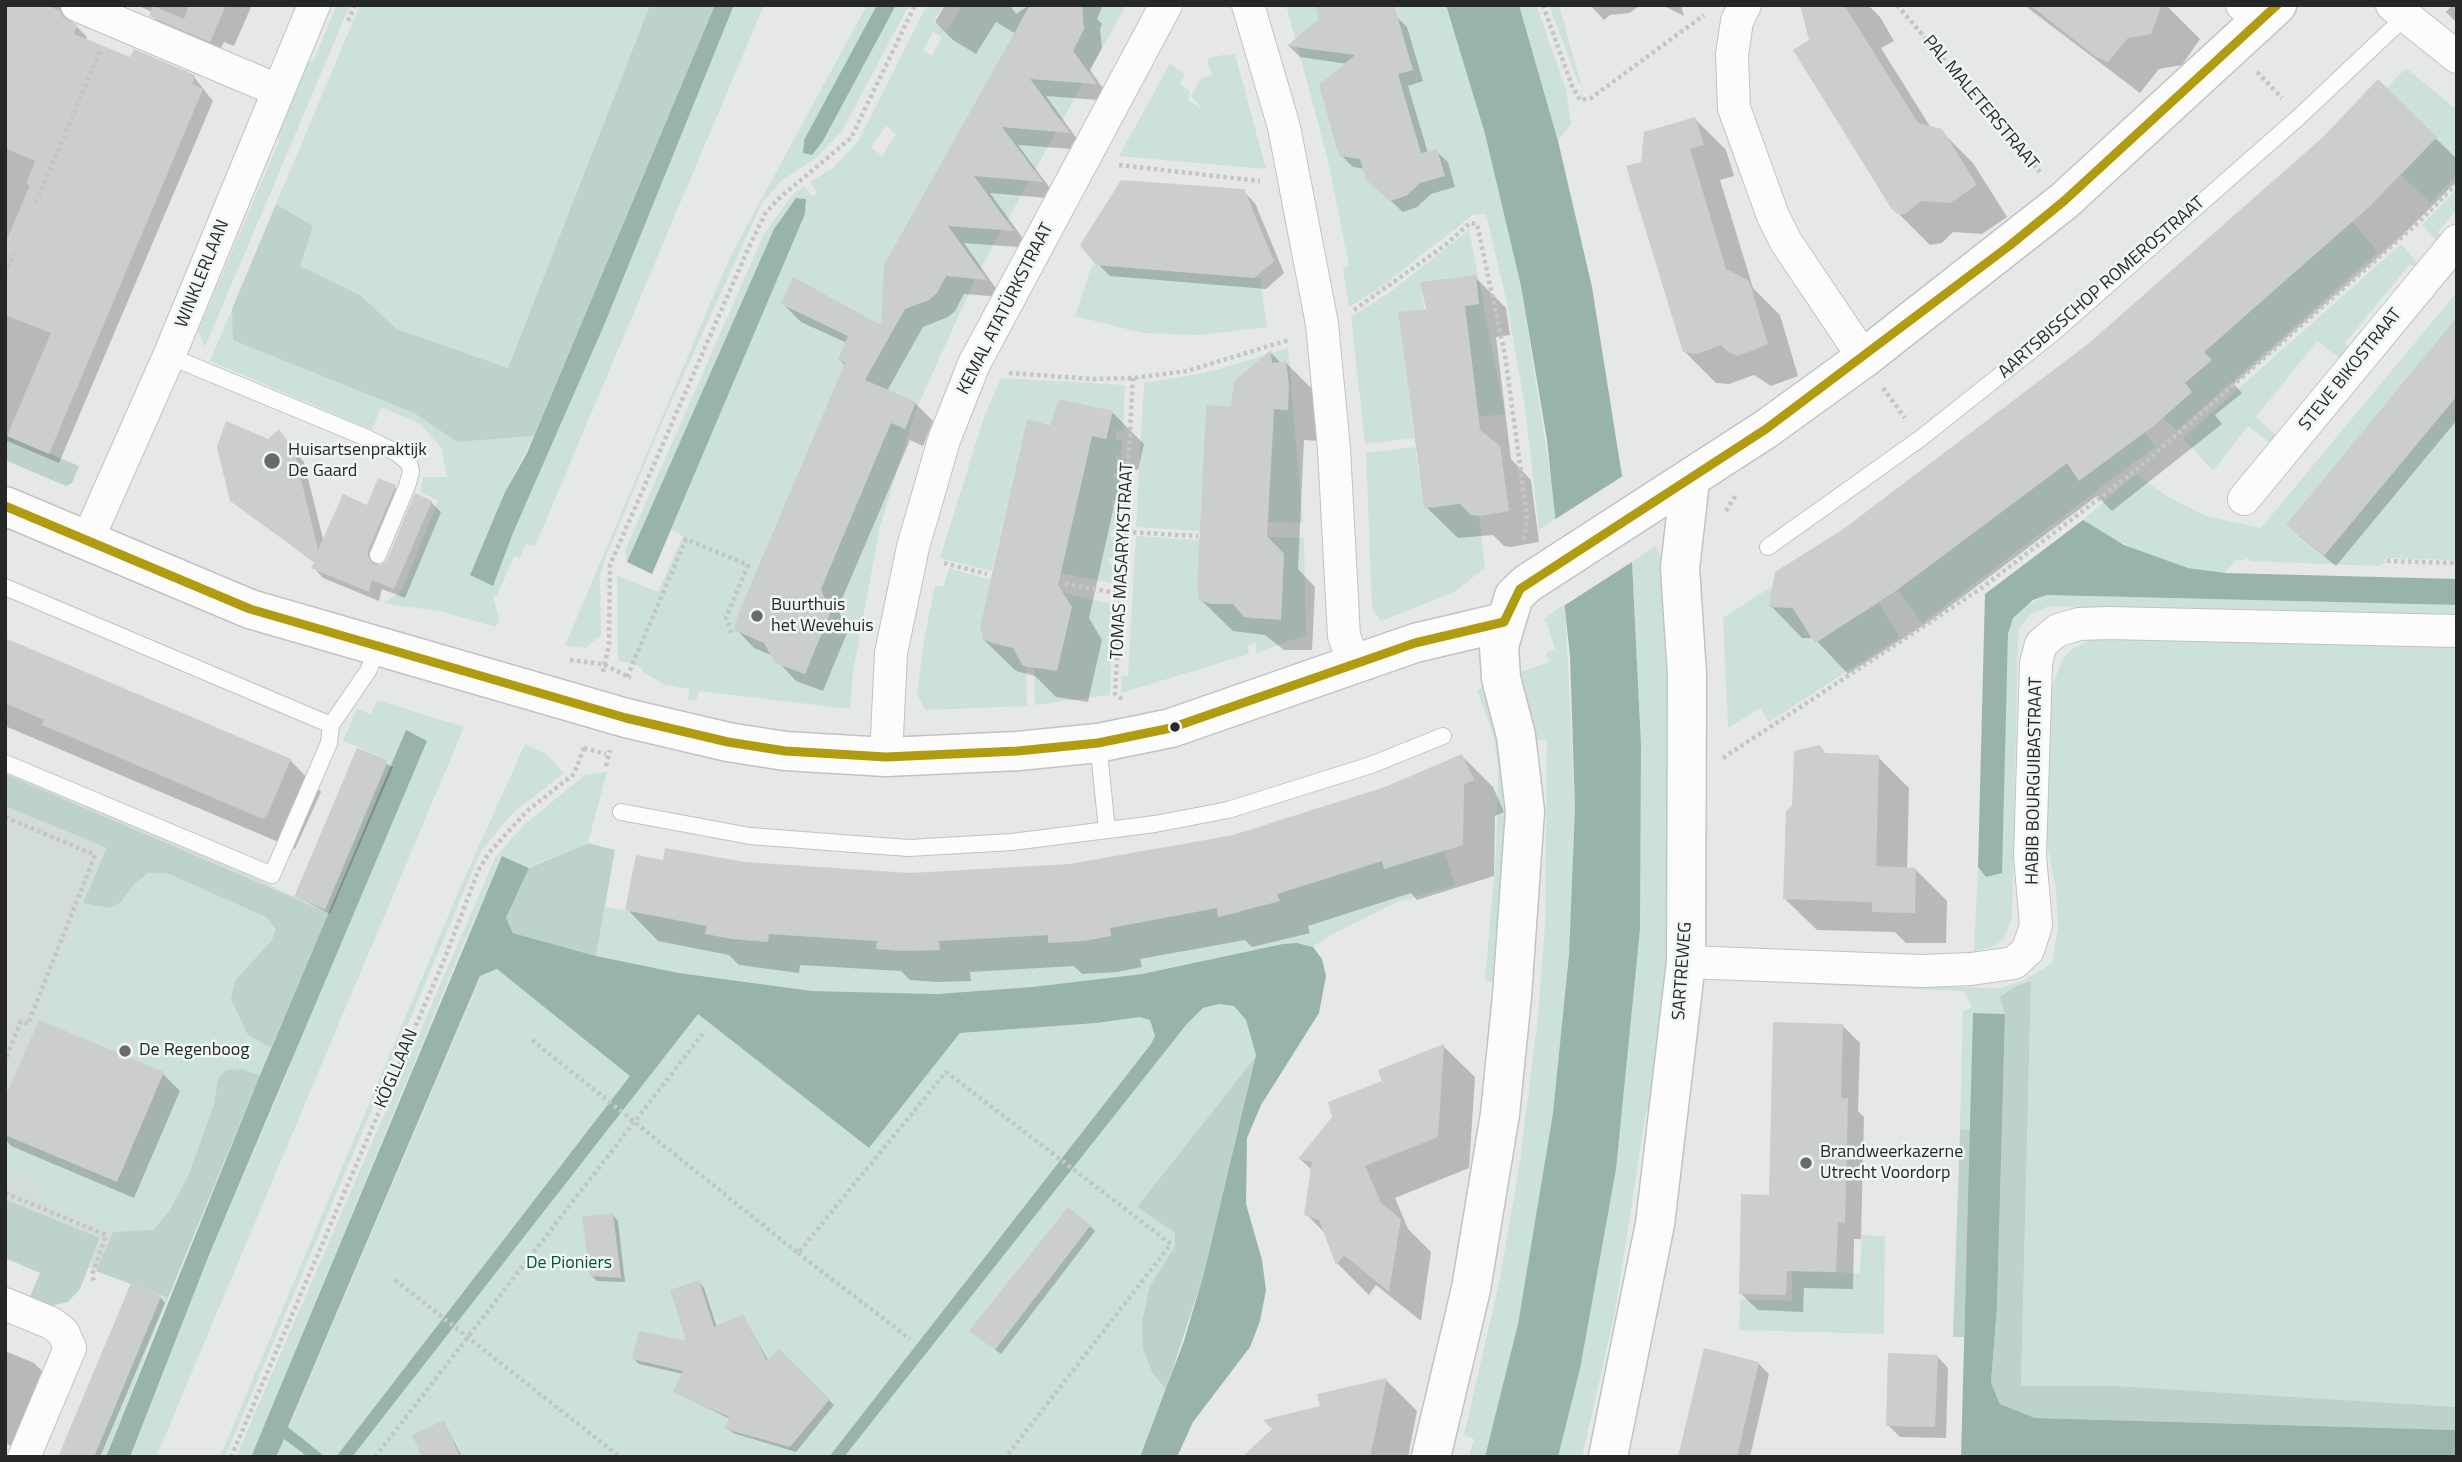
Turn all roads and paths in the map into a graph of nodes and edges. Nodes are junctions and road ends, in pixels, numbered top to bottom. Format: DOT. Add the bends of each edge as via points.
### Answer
graph roads {
  1 [pos="77,5"];
  2 [pos="314,5"];
  3 [pos="915,5"];
  4 [pos="1166,5"];
  5 [pos="1248,5"];
  6 [pos="1543,5"];
  7 [pos="1897,5"];
  8 [pos="2404,9"];
  9 [pos="2260,10"];
  10 [pos="1741,13"];
  11 [pos="113,20"];
  12 [pos="2233,48"];
  13 [pos="2457,57"];
  14 [pos="277,90"];
  15 [pos="2300,116"];
  16 [pos="1082,161"];
  17 [pos="2457,183"];
  18 [pos="1295,186"];
  19 [pos="2064,201"];
  20 [pos="36,203"];
  21 [pos="2457,241"];
  22 [pos="14,253"];
  23 [pos="5,274"];
  24 [pos="1322,324"];
  25 [pos="170,356"];
  26 [pos="1864,358"];
  27 [pos="974,364"];
  28 [pos="1133,378"];
  29 [pos="1920,438"];
  30 [pos="1690,481"];
  31 [pos="2244,499"];
  32 [pos="5,506"];
  33 [pos="1126,532"];
  34 [pos="1198,536"];
  35 [pos="87,541"];
  36 [pos="1768,547"];
  37 [pos="378,555"];
  38 [pos="911,555"];
  39 [pos="2387,561"];
  40 [pos="1530,562"];
  41 [pos="2457,563"];
  42 [pos="987,573"];
  43 [pos="1065,584"];
  44 [pos="5,587"];
  45 [pos="1122,594"];
  46 [pos="1504,622"];
  47 [pos="2457,631"];
  48 [pos="733,634"];
  49 [pos="379,646"];
  50 [pos="1355,666"];
  51 [pos="633,669"];
  52 [pos="594,708"];
  53 [pos="331,724"];
  54 [pos="1138,735"];
  55 [pos="1443,736"];
  56 [pos="1098,743"];
  57 [pos="886,757"];
  58 [pos="1717,761"];
  59 [pos="5,763"];
  60 [pos="621,812"];
  61 [pos="5,817"];
  62 [pos="1107,830"];
  63 [pos="1686,962"];
  64 [pos="704,1032"];
  65 [pos="532,1040"];
  66 [pos="5,1061"];
  67 [pos="634,1124"];
  68 [pos="1667,1128"];
  69 [pos="5,1192"];
  70 [pos="798,1253"];
  71 [pos="395,1280"];
  72 [pos="94,1281"];
  73 [pos="5,1304"];
  74 [pos="466,1338"];
  75 [pos="910,1339"];
  76 [pos="24,1457"];
  77 [pos="231,1457"];
  78 [pos="375,1457"];
  79 [pos="620,1457"];
  80 [pos="1006,1457"];
  81 [pos="1431,1457"];
  82 [pos="1591,1457"];
  83 [pos="1608,1457"];
  1 -- 11 [label="street"];
  2 -- 14 [label="street, WINKLERLAAN"];
  3 -- 52 [label="path, KÖGLLAAN" via="851,138 777,200 748,249 610,565 609,644"];
  4 -- 16 [label="street, KEMAL ATATÜRKSTRAAT"];
  5 -- 18 [label="street" via="1284,127"];
  6 -- 10 [label="path" via="1580,100 1591,98 1700,16"];
  7 -- 19 [label="path, PAL MALETERSTRAAT"];
  8 -- 13 [label="street"];
  8 -- 15 [label="lane, AARTSBISSCHOP ROMEROSTRAAT"];
  9 -- 12 [label="street"];
  10 -- 26 [label="street" via="1732,55 1734,108 1773,216"];
  11 -- 14 [label="street"];
  11 -- 20 [label="path"];
  12 -- 15 [label="path"];
  12 -- 19 [label="street"];
  14 -- 25 [label="street, WINKLERLAAN"];
  15 -- 29 [label="lane, AARTSBISSCHOP ROMEROSTRAAT" via="2052,334"];
  16 -- 18 [label="path"];
  16 -- 27 [label="street, KEMAL ATATÜRKSTRAAT"];
  17 -- 58 [label="path" via="2419,222 2134,472 1980,589"];
  18 -- 24 [label="street"];
  19 -- 26 [label="street"];
  21 -- 31 [label="street, STEVE BIKOSTRAAT"];
  22 -- 23 [label="path"];
  24 -- 28 [label="path" via="1241,357"];
  24 -- 40 [label="path" via="1348,314 1470,223 1477,224 1505,355"];
  24 -- 50 [label="street" via="1344,636"];
  25 -- 35 [label="street, WINKLERLAAN"];
  25 -- 37 [label="lane" via="367,438 409,463 407,486"];
  26 -- 29 [label="path"];
  26 -- 30 [label="street"];
  27 -- 28 [label="path" via="1015,374"];
  27 -- 38 [label="street, KEMAL ATATÜRKSTRAAT" via="944,440"];
  28 -- 33 [label="path, TOMAS MASARYKSTRAAT"];
  29 -- 36 [label="lane, AARTSBISSCHOP ROMEROSTRAAT"];
  30 -- 40 [label="street" via="1642,512"];
  30 -- 63 [label="street, SARTREWEG" via="1680,568 1687,675"];
  32 -- 35 [label="street"];
  33 -- 34 [label="path"];
  33 -- 45 [label="path, TOMAS MASARYKSTRAAT"];
  35 -- 49 [label="street" via="250,609"];
  38 -- 42 [label="path"];
  38 -- 57 [label="street, KEMAL ATATÜRKSTRAAT" via="891,653"];
  39 -- 41 [label="path"];
  40 -- 46 [label="street"];
  43 -- 45 [label="path"];
  44 -- 53 [label="lane"];
  45 -- 54 [label="path, TOMAS MASARYKSTRAAT" via="1115,694 1132,704"];
  46 -- 50 [label="street" via="1415,643"];
  46 -- 81 [label="street" via="1499,662 1516,736 1525,811 1512,996 1500,1114 1471,1289"];
  47 -- 63 [label="street, HABIB BOURGUIBASTRAAT" via="2109,623 2058,630 2041,644 2036,663 2030,856 2036,925 2028,950 2014,963 1922,971"];
  48 -- 51 [label="path" via="726,618 748,565 686,538"];
  49 -- 52 [label="street"];
  49 -- 53 [label="lane" via="368,671"];
  50 -- 54 [label="street"];
  52 -- 57 [label="street" via="739,744"];
  52 -- 77 [label="path, KÖGLLAAN" via="574,774 527,811 479,869"];
  53 -- 59 [label="lane" via="329,743 272,875"];
  54 -- 56 [label="street"];
  55 -- 62 [label="lane" via="1371,765 1228,810"];
  56 -- 57 [label="street"];
  56 -- 62 [label="lane"];
  60 -- 62 [label="lane" via="750,836 909,848"];
  61 -- 66 [label="path" via="95,855 28,1024 21,1021"];
  63 -- 68 [label="street, SARTREWEG"];
  64 -- 67 [label="path"];
  65 -- 67 [label="path"];
  67 -- 70 [label="path"];
  67 -- 74 [label="path"];
  68 -- 82 [label="street" via="1653,1125 1632,1268"];
  68 -- 83 [label="street, SARTREWEG" via="1655,1224"];
  69 -- 72 [label="path" via="106,1235"];
  70 -- 75 [label="path"];
  70 -- 80 [label="path" via="946,1072 1171,1244"];
  71 -- 74 [label="path"];
  73 -- 76 [label="street" via="51,1323 70,1348"];
  74 -- 78 [label="path"];
  74 -- 79 [label="path"];
}
